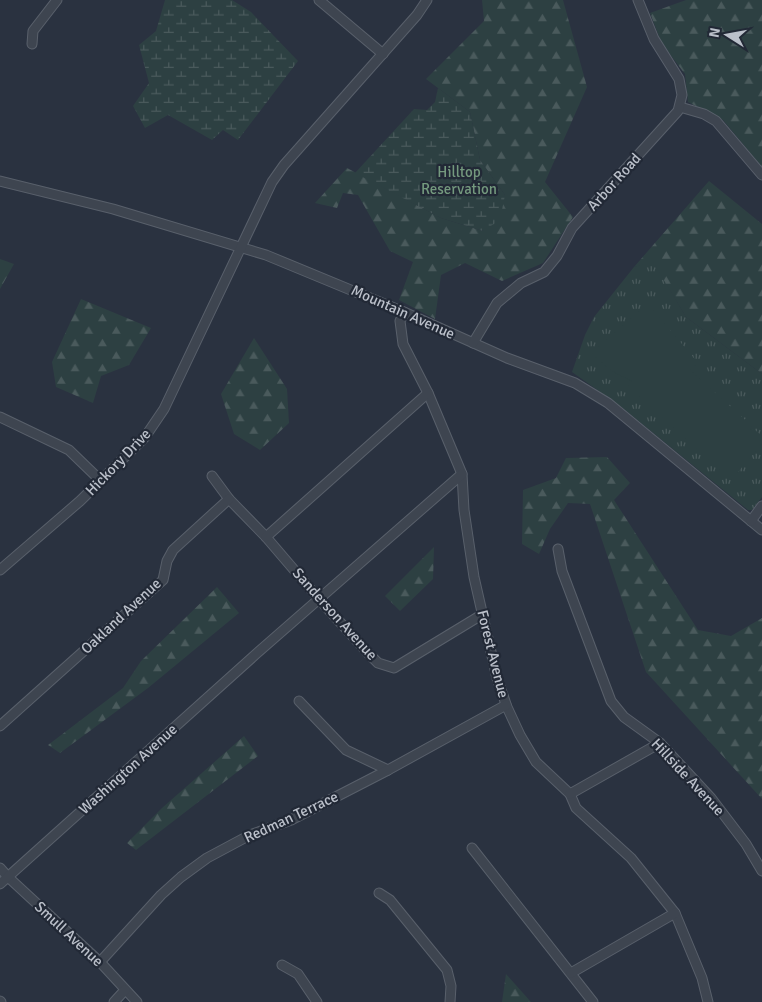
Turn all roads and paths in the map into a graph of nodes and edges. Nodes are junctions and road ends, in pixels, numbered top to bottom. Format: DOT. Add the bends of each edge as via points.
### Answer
graph roads {
  1 [pos="57,0"];
  2 [pos="319,0"];
  3 [pos="427,0"];
  4 [pos="638,0"];
  5 [pos="32,44"];
  6 [pos="382,54"];
  7 [pos="680,106"];
  8 [pos="762,176"];
  9 [pos="0,181"];
  10 [pos="242,247"];
  11 [pos="404,312"];
  12 [pos="473,343"];
  13 [pos="428,393"];
  14 [pos="0,417"];
  15 [pos="462,474"];
  16 [pos="212,476"];
  17 [pos="101,481"];
  18 [pos="229,499"];
  19 [pos="762,506"];
  20 [pos="751,521"];
  21 [pos="762,530"];
  22 [pos="266,536"];
  23 [pos="558,549"];
  24 [pos="0,570"];
  25 [pos="319,599"];
  26 [pos="483,614"];
  27 [pos="299,701"];
  28 [pos="506,705"];
  29 [pos="0,726"];
  30 [pos="660,742"];
  31 [pos="388,770"];
  32 [pos="570,794"];
  33 [pos="472,848"];
  34 [pos="0,868"];
  35 [pos="762,871"];
  36 [pos="8,876"];
  37 [pos="0,884"];
  38 [pos="379,893"];
  39 [pos="675,913"];
  40 [pos="100,962"];
  41 [pos="282,965"];
  42 [pos="570,974"];
  43 [pos="125,990"];
  44 [pos="114,1002"];
  45 [pos="137,1002"];
  46 [pos="317,1002"];
  47 [pos="450,1002"];
  48 [pos="593,1002"];
  49 [pos="708,1002"];
  1 -- 5 [label="street" via="33,31"];
  2 -- 6 [label="street"];
  3 -- 6 [label="street, Hickory Drive" via="424,8"];
  4 -- 7 [label="street" via="654,39 680,79"];
  6 -- 10 [label="street, Hickory Drive" via="284,165"];
  7 -- 8 [label="street" via="716,121"];
  7 -- 12 [label="street, Arbor Road" via="673,118 572,228 544,272 521,283 497,303"];
  9 -- 10 [label="street, Mountain Avenue"];
  10 -- 11 [label="street, Mountain Avenue"];
  10 -- 17 [label="street, Hickory Drive" via="164,409 145,437"];
  11 -- 12 [label="street, Mountain Avenue"];
  11 -- 13 [label="street, Forest Avenue" via="400,321 403,344"];
  12 -- 20 [label="street, Mountain Avenue" via="562,377 598,396"];
  13 -- 15 [label="street, Forest Avenue"];
  13 -- 22 [label="street"];
  14 -- 17 [label="street" via="69,450"];
  15 -- 25 [label="street, Washington Avenue"];
  15 -- 26 [label="street, Forest Avenue" via="474,578"];
  16 -- 18 [label="street, Sanderson Avenue"];
  17 -- 24 [label="street, Hickory Drive"];
  18 -- 22 [label="street, Sanderson Avenue"];
  18 -- 29 [label="street, Oakland Avenue" via="173,550 163,580"];
  19 -- 20 [label="street"];
  20 -- 21 [label="street, Mountain Avenue"];
  22 -- 25 [label="street, Sanderson Avenue"];
  23 -- 30 [label="street, Hillside Avenue" via="562,571 611,700 624,717"];
  25 -- 26 [label="street, Sanderson Avenue" via="378,663 394,668"];
  25 -- 36 [label="street, Washington Avenue"];
  26 -- 28 [label="street, Forest Avenue"];
  27 -- 31 [label="street" via="346,750"];
  28 -- 31 [label="street, Redman Terrace"];
  28 -- 32 [label="street, Forest Avenue" via="536,762"];
  30 -- 32 [label="street"];
  30 -- 35 [label="street, Hillside Avenue" via="711,798"];
  31 -- 40 [label="street, Redman Terrace" via="291,820 250,835 207,858 161,896"];
  32 -- 39 [label="street, Forest Avenue" via="576,808 631,858"];
  33 -- 42 [label="street"];
  34 -- 36 [label="street, Smull Avenue"];
  36 -- 37 [label="street, Washington Avenue"];
  36 -- 40 [label="street, Smull Avenue"];
  38 -- 47 [label="street" via="390,900 446,970 451,986"];
  39 -- 42 [label="street"];
  39 -- 49 [label="street, Forest Avenue" via="702,978"];
  40 -- 43 [label="street, Smull Avenue"];
  41 -- 46 [label="street" via="298,974"];
  42 -- 48 [label="street"];
  43 -- 44 [label="street"];
  43 -- 45 [label="street, Smull Avenue"];
}
